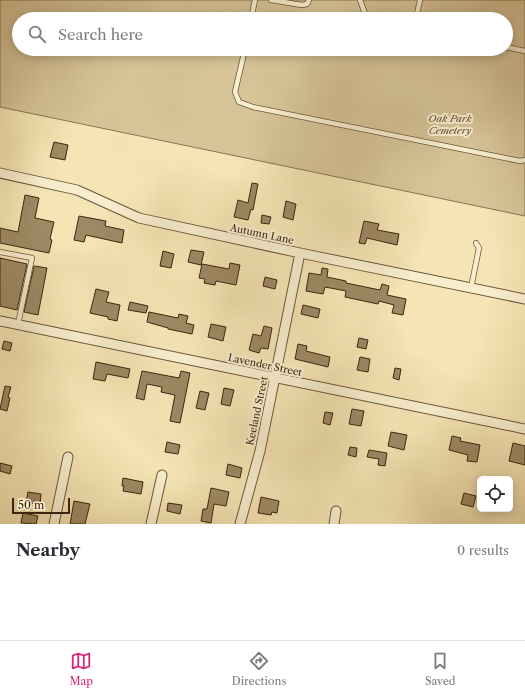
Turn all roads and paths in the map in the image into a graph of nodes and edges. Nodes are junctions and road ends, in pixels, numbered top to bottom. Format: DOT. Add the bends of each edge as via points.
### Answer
graph roads {
  1 [pos="255,0"];
  2 [pos="271,0"];
  3 [pos="309,0"];
  4 [pos="360,0"];
  5 [pos="420,0"];
  6 [pos="252,12"];
  7 [pos="364,12"];
  8 [pos="417,12"];
  9 [pos="513,48"];
  10 [pos="525,51"];
  11 [pos="243,56"];
  12 [pos="525,160"];
  13 [pos="0,174"];
  14 [pos="476,243"];
  15 [pos="0,252"];
  16 [pos="300,253"];
  17 [pos="471,288"];
  18 [pos="525,299"];
  19 [pos="0,321"];
  20 [pos="18,324"];
  21 [pos="275,378"];
  22 [pos="525,429"];
  23 [pos="68,457"];
  24 [pos="162,475"];
  25 [pos="336,511"];
  26 [pos="54,524"];
  27 [pos="151,524"];
  28 [pos="240,524"];
  29 [pos="334,524"];
  1 -- 6 [label="lane"];
  2 -- 3 [label="lane" via="302,6"];
  4 -- 7 [label="lane"];
  5 -- 8 [label="lane"];
  9 -- 10 [label="lane"];
  11 -- 12 [label="lane" via="235,92 239,102 253,107"];
  13 -- 16 [label="street, Autumn Lane" via="77,190 138,218"];
  14 -- 17 [label="lane" via="479,248"];
  15 -- 20 [label="lane" via="32,258"];
  16 -- 17 [label="street, Autumn Lane"];
  16 -- 21 [label="street, Keeland Street"];
  17 -- 18 [label="street, Autumn Lane"];
  19 -- 20 [label="street, Lavender Street"];
  20 -- 21 [label="street, Lavender Street"];
  21 -- 22 [label="street, Lavender Street"];
  21 -- 28 [label="street, Keeland Street" via="260,451"];
  23 -- 26 [label="street"];
  24 -- 27 [label="street"];
  25 -- 29 [label="street"];
}
